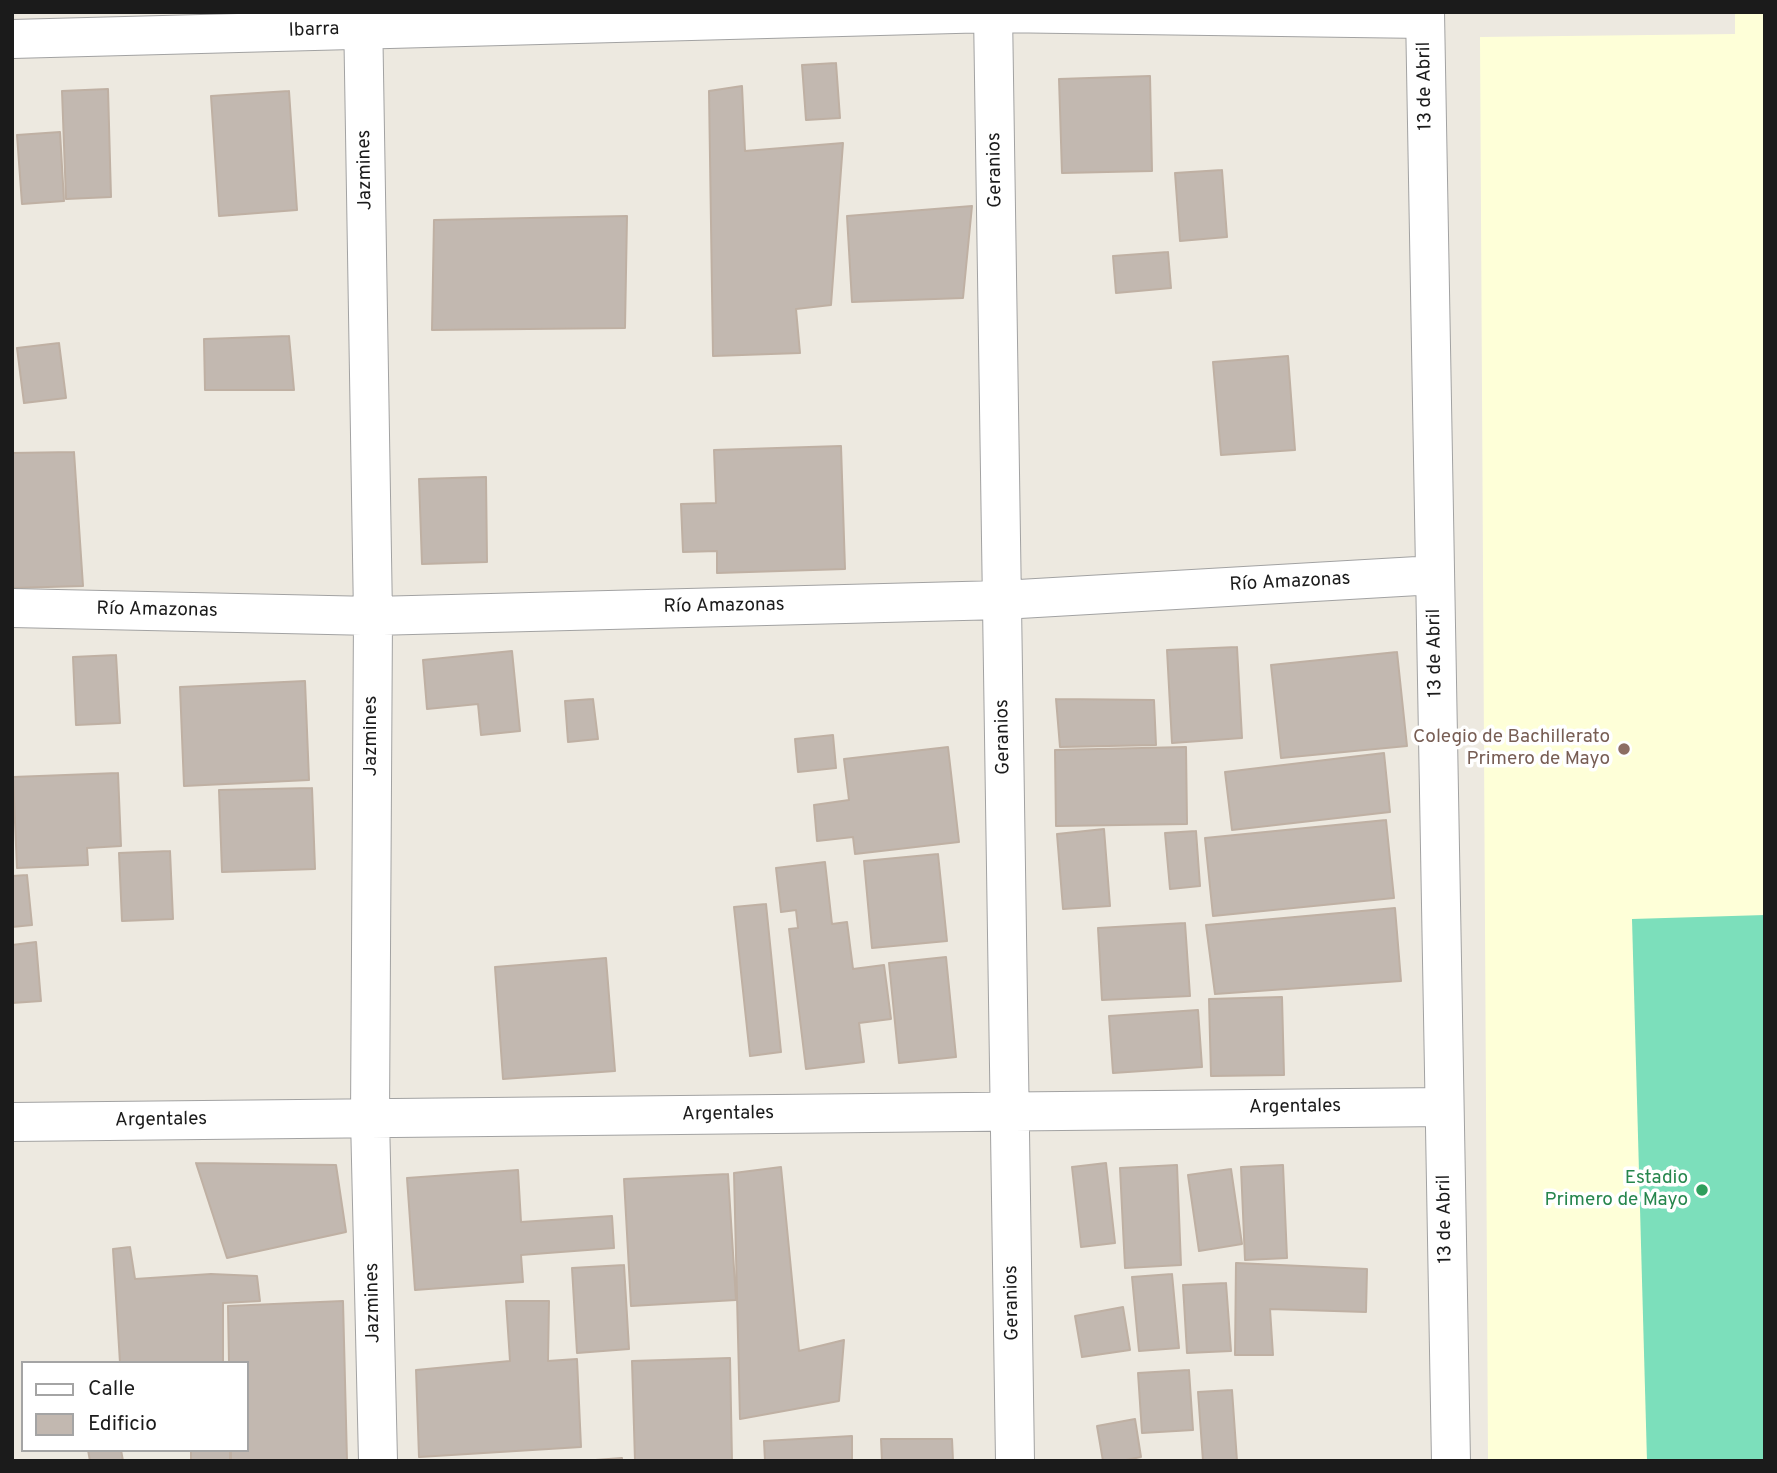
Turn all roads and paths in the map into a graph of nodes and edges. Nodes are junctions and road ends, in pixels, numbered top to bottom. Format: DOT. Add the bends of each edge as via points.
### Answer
graph roads {
  1 [pos="993,13"];
  2 [pos="1425,16"];
  3 [pos="363,21"];
  4 [pos="12,39"];
  5 [pos="1435,575"];
  6 [pos="1002,600"];
  7 [pos="12,608"];
  8 [pos="373,616"];
  9 [pos="1444,1107"];
  10 [pos="1010,1112"];
  11 [pos="370,1118"];
  12 [pos="12,1122"];
  13 [pos="378,1461"];
  14 [pos="1016,1461"];
  15 [pos="1451,1461"];
  1 -- 2 [label="street, Ibarra"];
  1 -- 3 [label="street, Ibarra"];
  1 -- 6 [label="street, Geranios"];
  2 -- 5 [label="street, 13 de Abril"];
  3 -- 4 [label="street, Ibarra"];
  3 -- 8 [label="street, Jazmines"];
  5 -- 6 [label="street, Río Amazonas"];
  5 -- 9 [label="street, 13 de Abril"];
  6 -- 8 [label="street, Río Amazonas"];
  6 -- 10 [label="street, Geranios"];
  7 -- 8 [label="street, Río Amazonas"];
  8 -- 11 [label="street, Jazmines"];
  9 -- 10 [label="street, Argentales"];
  9 -- 15 [label="street, 13 de Abril"];
  10 -- 11 [label="street, Argentales"];
  10 -- 14 [label="street, Geranios"];
  11 -- 12 [label="street, Argentales"];
  11 -- 13 [label="street, Jazmines"];
}
